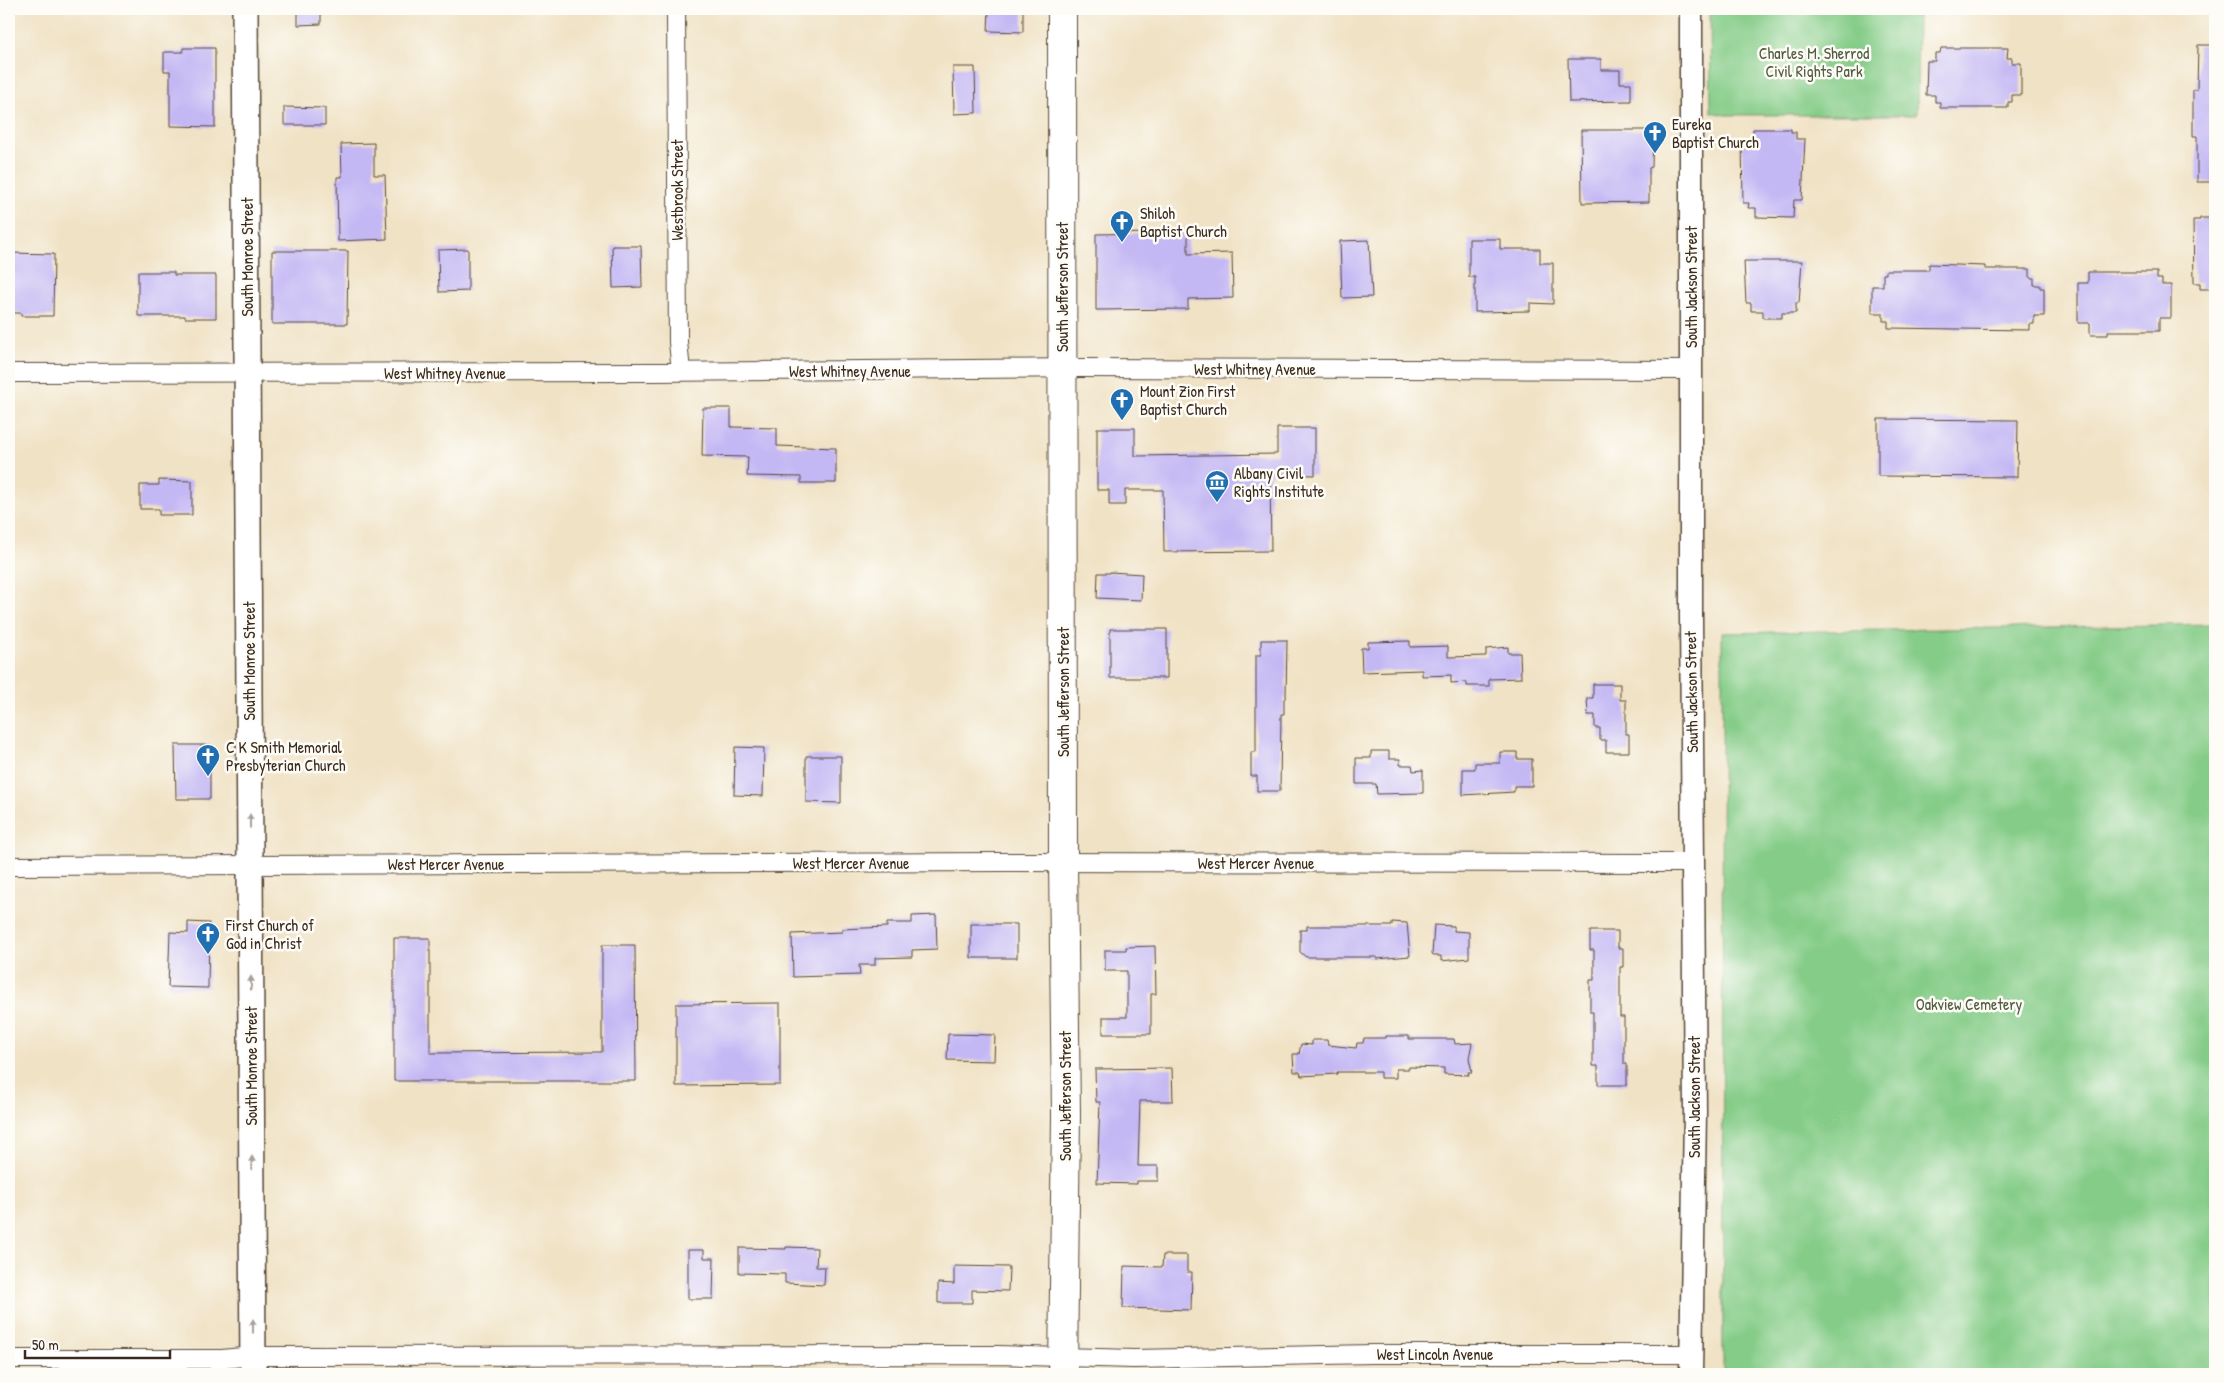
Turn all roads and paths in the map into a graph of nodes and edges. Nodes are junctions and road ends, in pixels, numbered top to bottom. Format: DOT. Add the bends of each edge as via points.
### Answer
graph roads {
  1 [pos="245,9"];
  2 [pos="676,9"];
  3 [pos="1062,9"];
  4 [pos="1691,9"];
  5 [pos="1062,370"];
  6 [pos="1690,370"];
  7 [pos="681,371"];
  8 [pos="9,373"];
  9 [pos="247,373"];
  10 [pos="1063,863"];
  11 [pos="1693,863"];
  12 [pos="9,866"];
  13 [pos="250,866"];
  14 [pos="9,1359"];
  15 [pos="1691,1364"];
  16 [pos="253,1365"];
  17 [pos="1063,1365"];
  1 -- 9 [label="main road, South Monroe Street"];
  2 -- 7 [label="street, Westbrook Street" via="678,342"];
  3 -- 5 [label="main road, South Jefferson Street"];
  4 -- 6 [label="street, South Jackson Street"];
  5 -- 6 [label="street, West Whitney Avenue"];
  5 -- 7 [label="street, West Whitney Avenue"];
  5 -- 10 [label="main road, South Jefferson Street"];
  6 -- 11 [label="street, South Jackson Street"];
  7 -- 9 [label="street, West Whitney Avenue"];
  8 -- 9 [label="street, West Whitney Avenue"];
  13 -- 9 [label="main road, South Monroe Street, one-way"];
  10 -- 11 [label="street, West Mercer Avenue"];
  10 -- 13 [label="street, West Mercer Avenue"];
  10 -- 17 [label="main road, South Jefferson Street" via="1066,1114"];
  11 -- 15 [label="street, South Jackson Street" via="1695,1112"];
  12 -- 13 [label="street, West Mercer Avenue"];
  16 -- 13 [label="main road, South Monroe Street, one-way"];
  14 -- 16 [label="street, West Lincoln Avenue" via="222,1359"];
  15 -- 17 [label="street, West Lincoln Avenue" via="1373,1354 1134,1359"];
  16 -- 17 [label="street, West Lincoln Avenue"];
}
